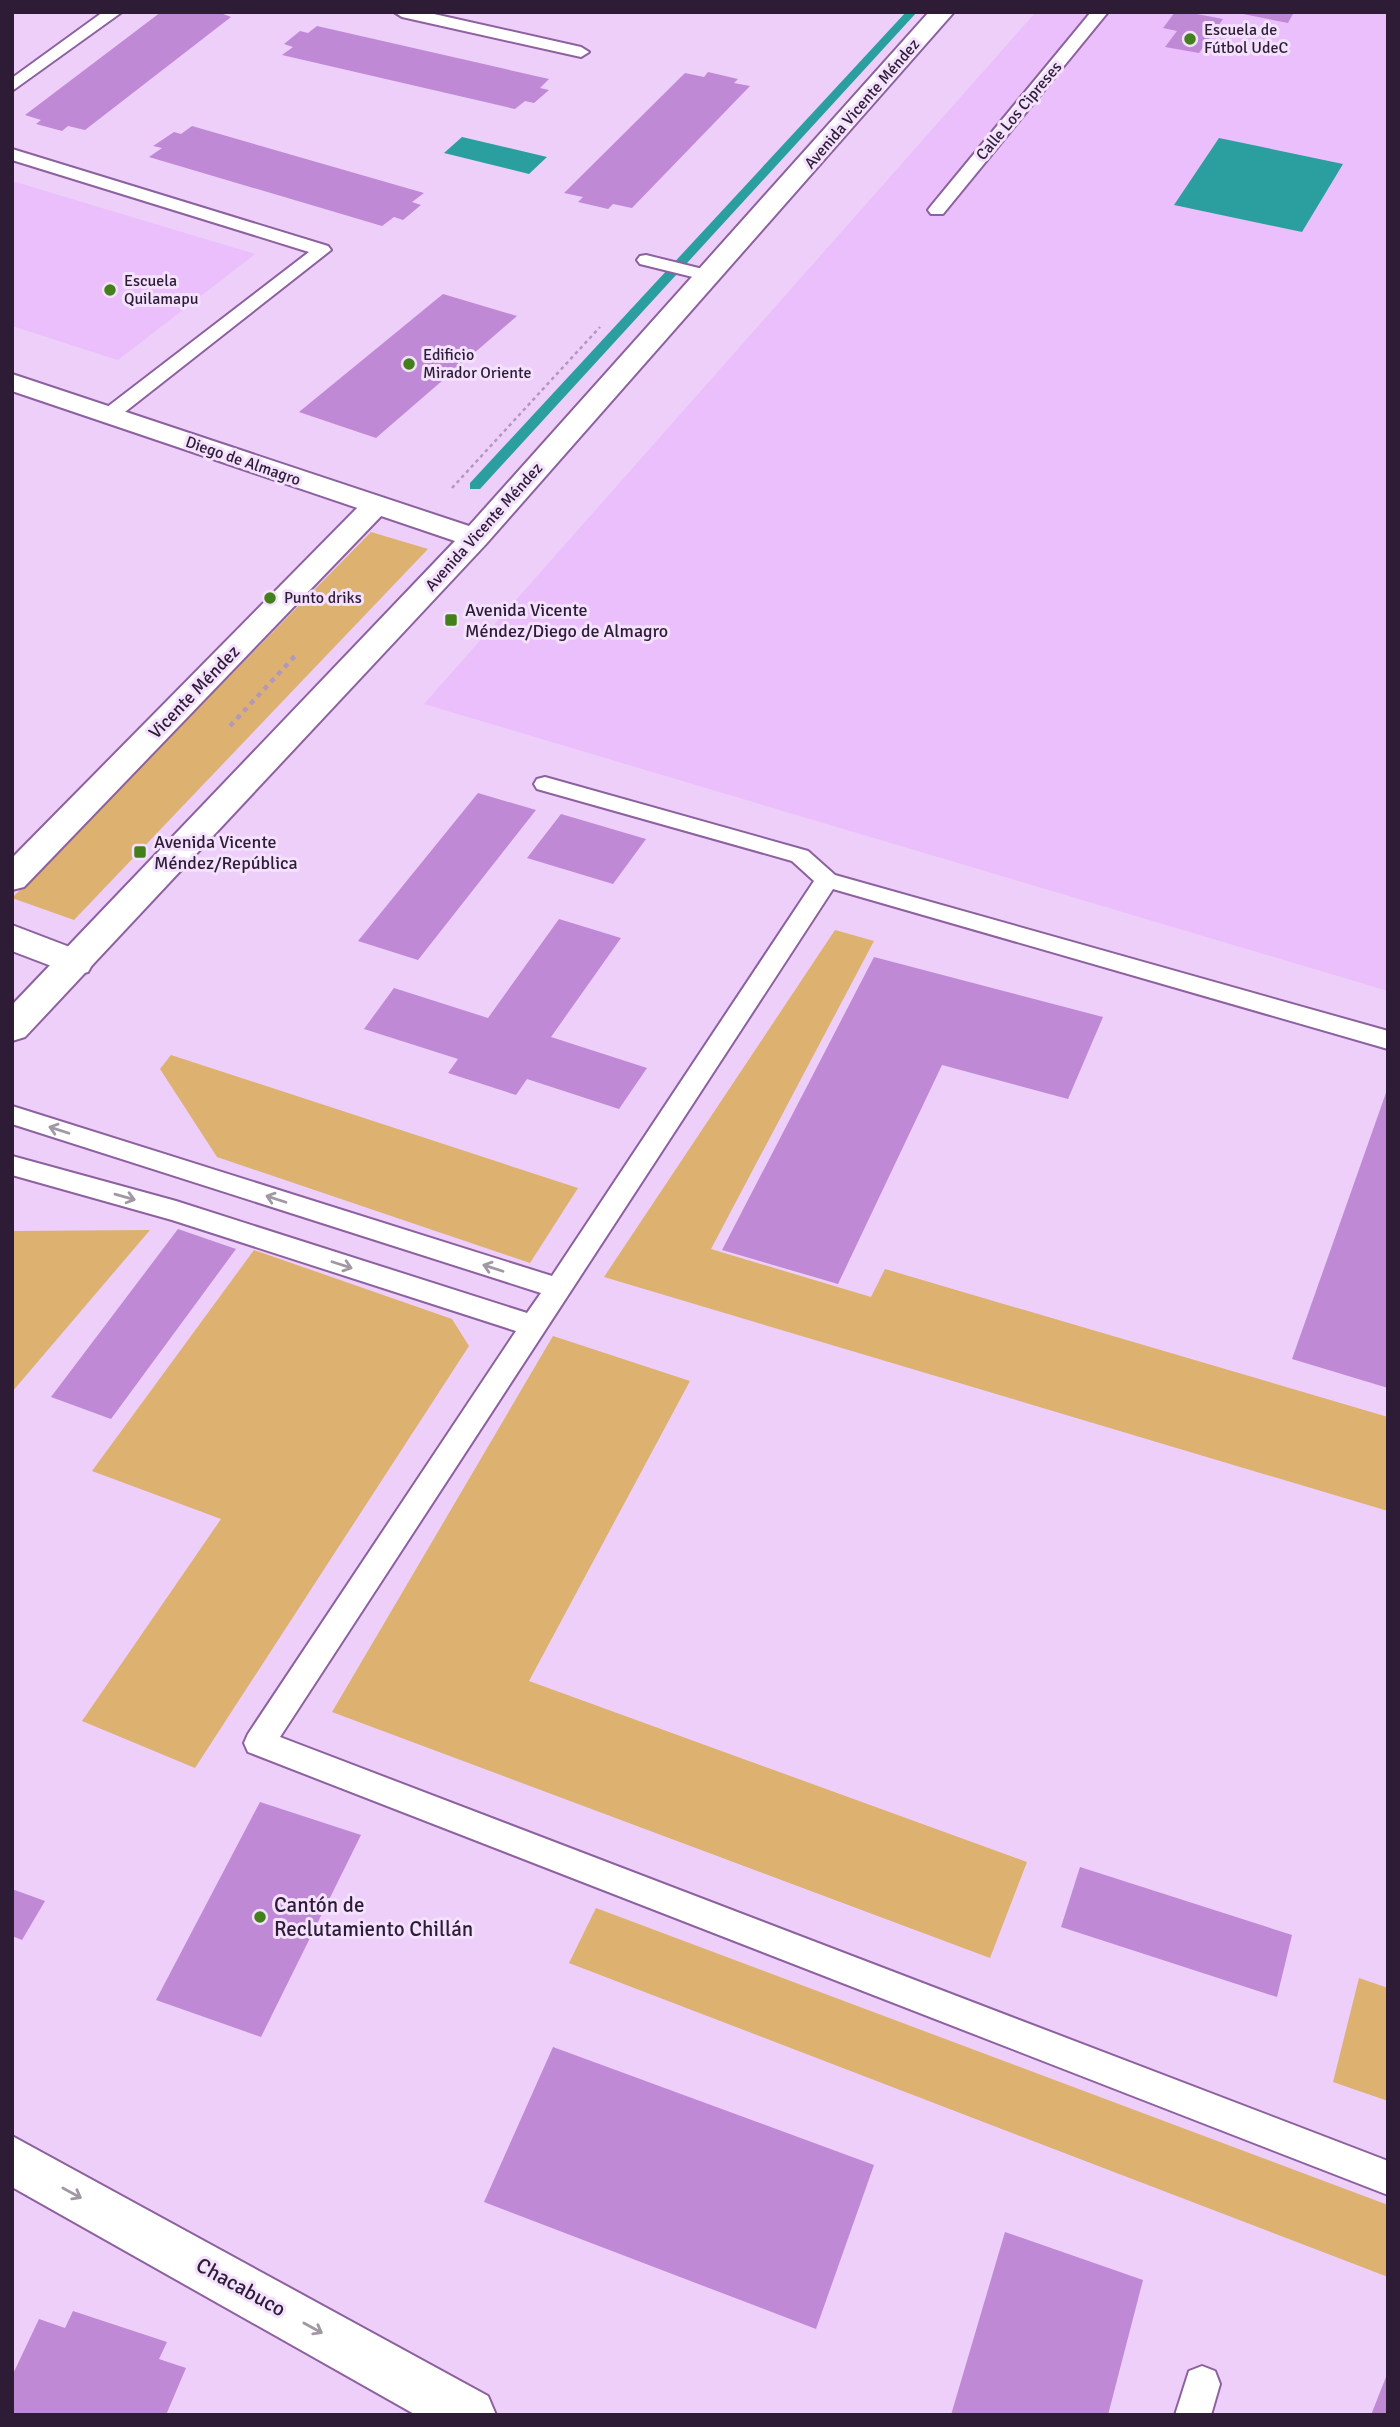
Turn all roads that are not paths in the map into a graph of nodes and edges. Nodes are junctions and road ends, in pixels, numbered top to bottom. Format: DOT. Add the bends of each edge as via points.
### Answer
graph roads {
  1 [pos="114,12"];
  2 [pos="402,12"];
  3 [pos="942,12"];
  4 [pos="1100,12"];
  5 [pos="581,52"];
  6 [pos="12,86"];
  7 [pos="12,154"];
  8 [pos="937,210"];
  9 [pos="646,260"];
  10 [pos="703,274"];
  11 [pos="12,382"];
  12 [pos="109,415"];
  13 [pos="375,506"];
  14 [pos="475,538"];
  15 [pos="545,784"];
  16 [pos="12,879"];
  17 [pos="827,880"];
  18 [pos="12,937"];
  19 [pos="75,963"];
  20 [pos="12,1028"];
  21 [pos="1388,1040"];
  22 [pos="12,1115"];
  23 [pos="12,1165"];
  24 [pos="558,1288"];
  25 [pos="534,1326"];
  26 [pos="12,2160"];
  27 [pos="1388,2178"];
  28 [pos="469,2415"];
  1 -- 6 [label="lane"];
  2 -- 5 [label="lane"];
  3 -- 10 [label="main road, Avenida Vicente Méndez"];
  4 -- 8 [label="lane, Calle Los Cipreses"];
  7 -- 12 [label="lane" via="322,250"];
  9 -- 10 [label="lane"];
  10 -- 14 [label="main road, Avenida Vicente Méndez"];
  11 -- 12 [label="main road, Diego de Almagro"];
  12 -- 13 [label="main road, Diego de Almagro"];
  13 -- 14 [label="main road, Diego de Almagro"];
  13 -- 16 [label="main road, Vicente Méndez"];
  14 -- 19 [label="main road, Avenida Vicente Méndez"];
  15 -- 17 [label="lane" via="800,856"];
  17 -- 21 [label="lane"];
  17 -- 24 [label="lane"];
  18 -- 19 [label="main road"];
  19 -- 20 [label="main road, Avenida Vicente Méndez"];
  24 -- 22 [label="lane, one-way"];
  23 -- 25 [label="lane, one-way" via="176,1211"];
  24 -- 25 [label="lane"];
  25 -- 27 [label="lane" via="258,1743"];
  26 -- 28 [label="main road, Chacabuco, one-way"];
}
